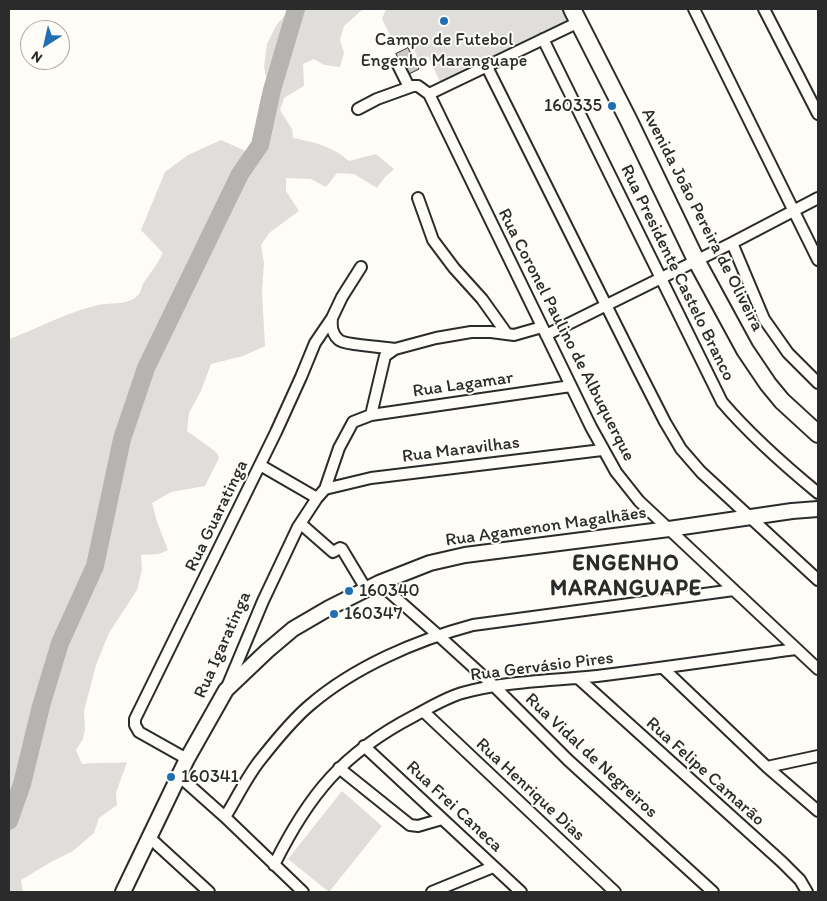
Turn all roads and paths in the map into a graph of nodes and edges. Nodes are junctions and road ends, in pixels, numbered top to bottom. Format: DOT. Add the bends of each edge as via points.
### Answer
graph roads {
  1 [pos="694,9"];
  2 [pos="764,9"];
  3 [pos="575,15"];
  4 [pos="543,39"];
  5 [pos="398,65"];
  6 [pos="486,67"];
  7 [pos="409,87"];
  8 [pos="429,94"];
  9 [pos="814,94"];
  10 [pos="358,109"];
  11 [pos="818,114"];
  12 [pos="418,198"];
  13 [pos="818,198"];
  14 [pos="793,210"];
  15 [pos="732,243"];
  16 [pos="696,260"];
  17 [pos="818,260"];
  18 [pos="361,267"];
  19 [pos="662,277"];
  20 [pos="606,306"];
  21 [pos="332,318"];
  22 [pos="544,331"];
  23 [pos="507,334"];
  24 [pos="395,348"];
  25 [pos="818,383"];
  26 [pos="571,386"];
  27 [pos="366,416"];
  28 [pos="818,434"];
  29 [pos="602,450"];
  30 [pos="260,465"];
  31 [pos="325,489"];
  32 [pos="818,493"];
  33 [pos="317,498"];
  34 [pos="818,509"];
  35 [pos="753,518"];
  36 [pos="300,524"];
  37 [pos="669,529"];
  38 [pos="818,580"];
  39 [pos="372,586"];
  40 [pos="734,590"];
  41 [pos="439,636"];
  42 [pos="796,649"];
  43 [pos="663,668"];
  44 [pos="818,669"];
  45 [pos="578,678"];
  46 [pos="494,686"];
  47 [pos="226,690"];
  48 [pos="423,711"];
  49 [pos="364,746"];
  50 [pos="818,756"];
  51 [pos="187,759"];
  52 [pos="767,767"];
  53 [pos="339,768"];
  54 [pos="179,776"];
  55 [pos="818,811"];
  56 [pos="225,817"];
  57 [pos="442,820"];
  58 [pos="150,838"];
  59 [pos="274,865"];
  60 [pos="494,867"];
  61 [pos="123,892"];
  62 [pos="209,892"];
  63 [pos="304,892"];
  64 [pos="432,892"];
  65 [pos="521,892"];
  66 [pos="615,892"];
  67 [pos="713,892"];
  68 [pos="807,892"];
  1 -- 14 [label="street"];
  2 -- 9 [label="street"];
  3 -- 4 [label="street"];
  3 -- 16 [label="main road, Avenida João Pereira de Oliveira"];
  4 -- 6 [label="street"];
  4 -- 19 [label="street, Rua Presidente Castelo Branco"];
  5 -- 7 [label="street"];
  6 -- 8 [label="street"];
  6 -- 20 [label="street"];
  7 -- 8 [label="street" via="418,86"];
  7 -- 10 [label="street"];
  8 -- 22 [label="street, Rua Coronel Paulino de Albuquerque"];
  9 -- 11 [label="street"];
  12 -- 23 [label="street" via="433,240"];
  13 -- 14 [label="street"];
  14 -- 15 [label="street"];
  14 -- 17 [label="street"];
  15 -- 16 [label="street"];
  15 -- 25 [label="street" via="764,320 788,353"];
  16 -- 19 [label="street"];
  16 -- 28 [label="main road, Avenida João Pereira de Oliveira" via="755,368 782,401"];
  18 -- 21 [label="street, Rua Guaratinga"];
  19 -- 20 [label="street"];
  19 -- 32 [label="street, Rua Presidente Castelo Branco" via="722,402 780,461"];
  20 -- 22 [label="street"];
  20 -- 35 [label="street" via="664,422 681,449 701,472"];
  21 -- 24 [label="street" via="334,334 342,342"];
  21 -- 30 [label="street, Rua Guaratinga" via="315,343"];
  22 -- 23 [label="street"];
  22 -- 26 [label="street, Rua Coronel Paulino de Albuquerque"];
  23 -- 24 [label="street" via="471,332"];
  24 -- 27 [label="street" via="385,356"];
  26 -- 27 [label="street, Rua Lagamar"];
  26 -- 29 [label="street, Rua Coronel Paulino de Albuquerque"];
  27 -- 31 [label="street, Rua Igaratinga" via="353,422 346,433"];
  29 -- 31 [label="street, Rua Maravilhas" via="372,478"];
  29 -- 37 [label="street, Rua Coronel Paulino de Albuquerque" via="639,501"];
  30 -- 33 [label="street"];
  30 -- 51 [label="street, Rua Guaratinga" via="135,719 139,732"];
  31 -- 33 [label="street, Rua Igaratinga"];
  33 -- 36 [label="street, Rua Igaratinga"];
  34 -- 35 [label="street, Rua Agamenon Magalhães"];
  35 -- 37 [label="street, Rua Agamenon Magalhães"];
  35 -- 38 [label="street"];
  36 -- 39 [label="street, Rua Vidal de Negreiros" via="333,552 342,549"];
  36 -- 47 [label="street, Rua Igaratinga"];
  37 -- 39 [label="street, Rua Agamenon Magalhães" via="465,554 430,563"];
  37 -- 40 [label="street, Rua Coronel Paulino de Albuquerque"];
  39 -- 41 [label="street, Rua Vidal de Negreiros"];
  39 -- 47 [label="street, Rua Agamenon Magalhães" via="293,629"];
  40 -- 41 [label="street" via="492,622"];
  40 -- 42 [label="street, Rua Coronel Paulino de Albuquerque"];
  41 -- 46 [label="street, Rua Vidal de Negreiros"];
  41 -- 56 [label="street" via="370,666 339,683 309,706 260,761"];
  42 -- 43 [label="street, Rua Gervásio Pires"];
  42 -- 44 [label="street, Rua Coronel Paulino de Albuquerque"];
  43 -- 45 [label="street, Rua Gervásio Pires"];
  43 -- 52 [label="street"];
  45 -- 46 [label="street, Rua Gervásio Pires"];
  45 -- 68 [label="street, Rua Felipe Camarão" via="782,862"];
  46 -- 48 [label="street, Rua Gervásio Pires" via="461,693"];
  46 -- 67 [label="street, Rua Vidal de Negreiros" via="568,760"];
  47 -- 51 [label="street, Rua Igaratinga"];
  48 -- 49 [label="street, Rua Gervásio Pires"];
  48 -- 66 [label="street, Rua Henrique Dias"];
  49 -- 53 [label="street, Rua Gervásio Pires"];
  49 -- 57 [label="street, Rua Frei Caneca"];
  50 -- 52 [label="street"];
  51 -- 54 [label="street, Rua Igaratinga"];
  52 -- 55 [label="street"];
  53 -- 57 [label="street" via="410,825"];
  53 -- 59 [label="street, Rua Gervásio Pires" via="303,813"];
  54 -- 56 [label="street"];
  54 -- 58 [label="street, Rua Igaratinga"];
  56 -- 59 [label="street"];
  57 -- 60 [label="street, Rua Frei Caneca"];
  58 -- 61 [label="street, Rua Igaratinga"];
  58 -- 62 [label="street"];
  59 -- 63 [label="street"];
  60 -- 64 [label="street"];
  60 -- 65 [label="street, Rua Frei Caneca"];
}
